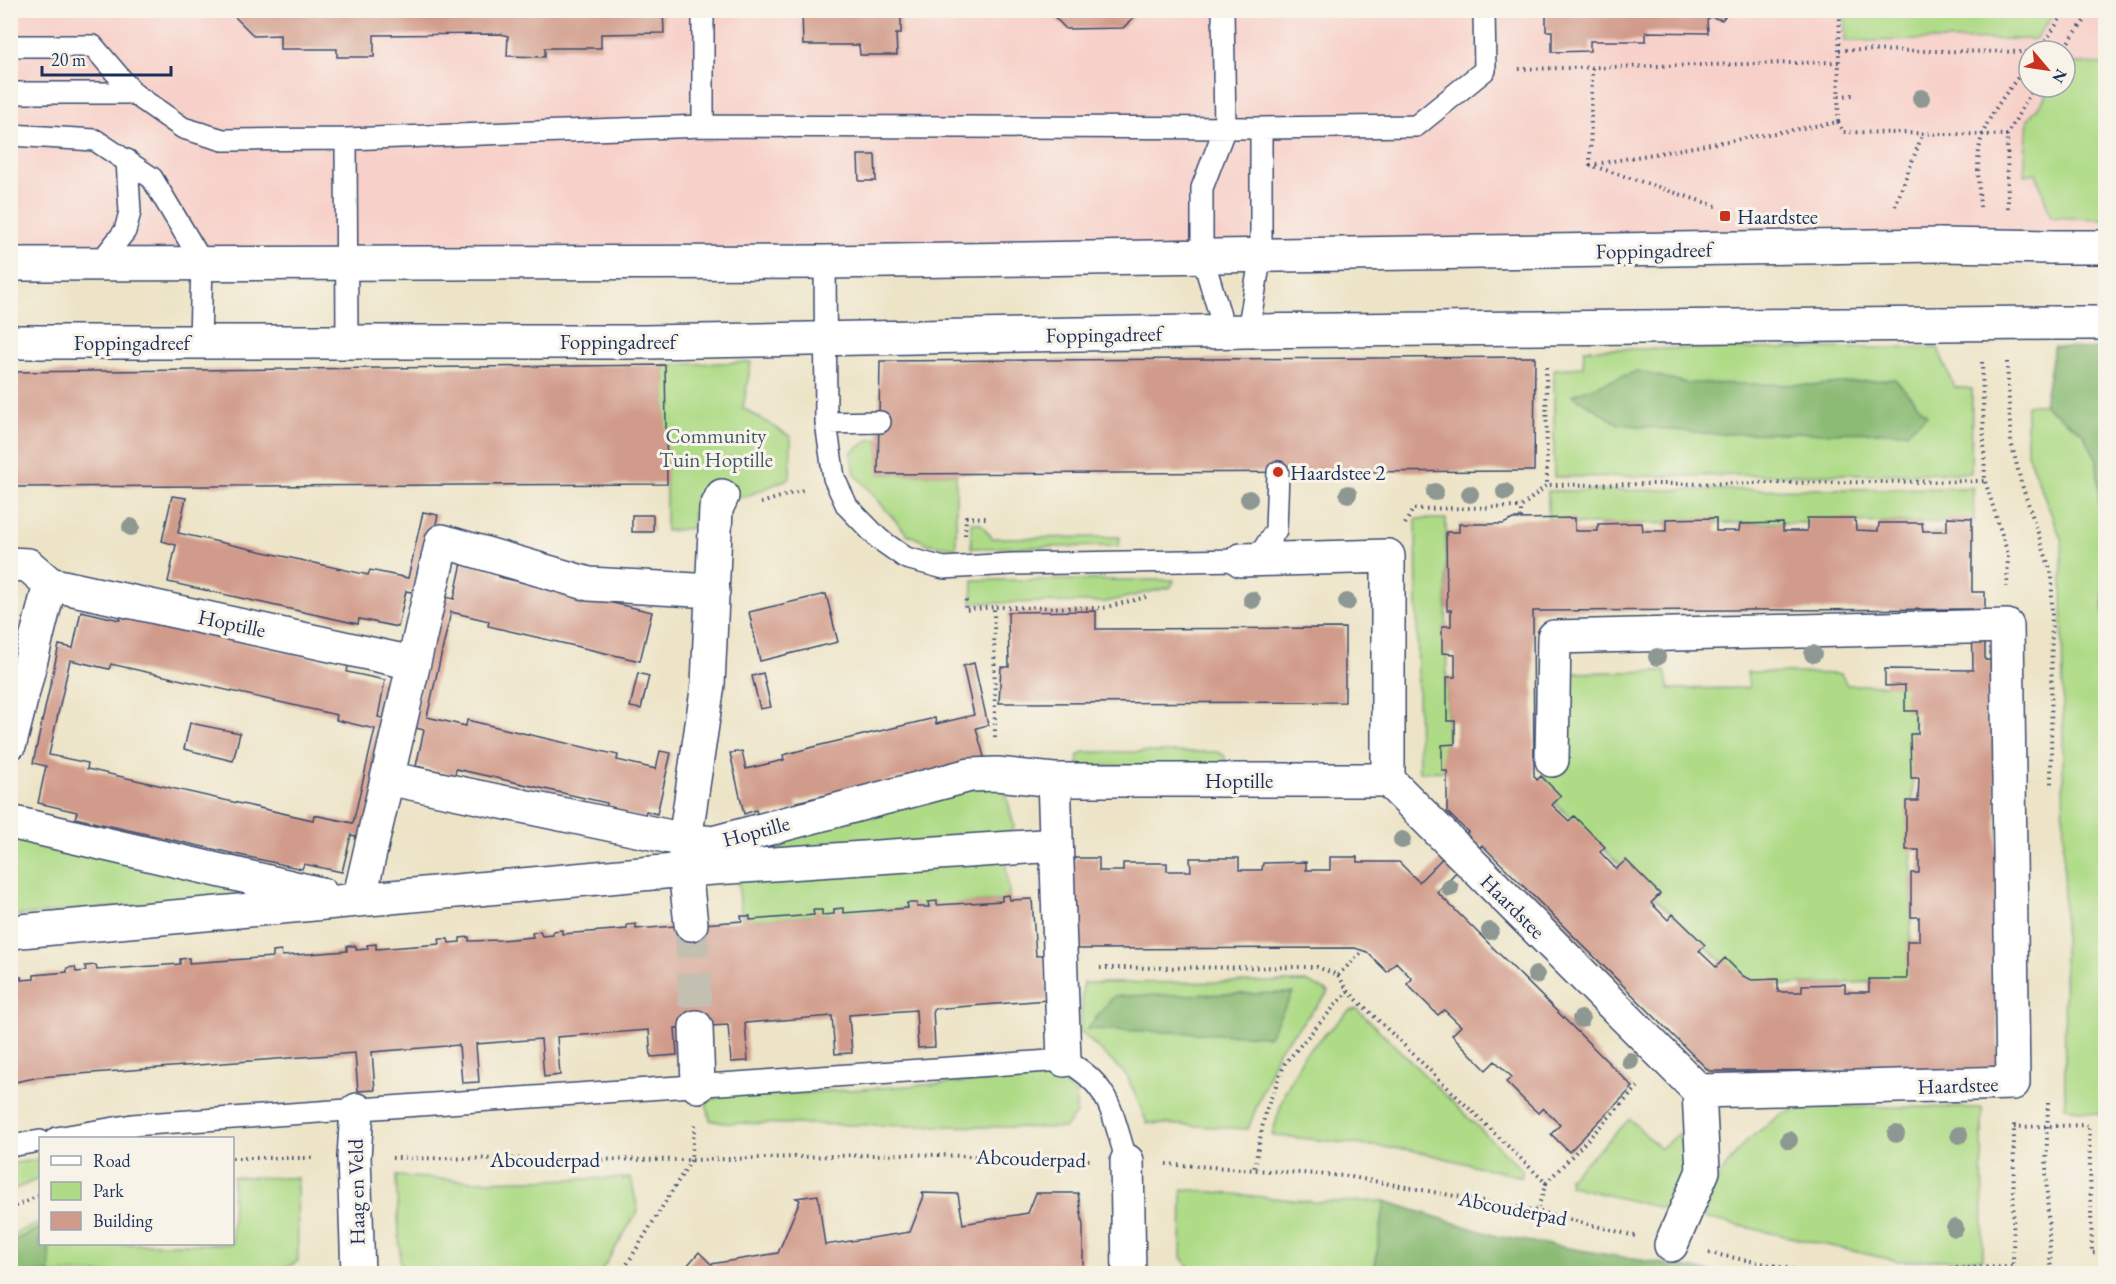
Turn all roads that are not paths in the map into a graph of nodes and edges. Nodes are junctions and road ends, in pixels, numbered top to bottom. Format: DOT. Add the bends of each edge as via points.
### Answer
graph roads {
  1 [pos="703,10"];
  2 [pos="1223,10"];
  3 [pos="1484,10"];
  4 [pos="10,46"];
  5 [pos="10,93"];
  6 [pos="133,93"];
  7 [pos="703,126"];
  8 [pos="1225,128"];
  9 [pos="1261,128"];
  10 [pos="10,135"];
  11 [pos="346,139"];
  12 [pos="127,160"];
  13 [pos="2106,247"];
  14 [pos="1261,254"];
  15 [pos="1202,255"];
  16 [pos="202,262"];
  17 [pos="825,262"];
  18 [pos="10,264"];
  19 [pos="99,264"];
  20 [pos="346,264"];
  21 [pos="2106,322"];
  22 [pos="1237,332"];
  23 [pos="826,339"];
  24 [pos="200,341"];
  25 [pos="10,342"];
  26 [pos="346,342"];
  27 [pos="879,422"];
  28 [pos="826,423"];
  29 [pos="1278,472"];
  30 [pos="722,496"];
  31 [pos="1240,560"];
  32 [pos="10,564"];
  33 [pos="50,584"];
  34 [pos="713,591"];
  35 [pos="413,663"];
  36 [pos="16,696"];
  37 [pos="10,742"];
  38 [pos="1552,760"];
  39 [pos="387,778"];
  40 [pos="1054,780"];
  41 [pos="1388,780"];
  42 [pos="10,822"];
  43 [pos="1056,845"];
  44 [pos="685,855"];
  45 [pos="355,900"];
  46 [pos="691,924"];
  47 [pos="10,932"];
  48 [pos="696,1027"];
  49 [pos="1064,1059"];
  50 [pos="698,1086"];
  51 [pos="1699,1091"];
  52 [pos="357,1110"];
  53 [pos="62,1137"];
  54 [pos="39,1141"];
  55 [pos="10,1146"];
  56 [pos="1127,1161"];
  57 [pos="1671,1245"];
  58 [pos="358,1274"];
  59 [pos="1129,1274"];
  1 -- 7 [label="lane"];
  2 -- 8 [label="lane"];
  3 -- 9 [label="lane" via="1485,70 1416,126"];
  4 -- 6 [label="lane" via="93,46"];
  5 -- 6 [label="lane"];
  6 -- 11 [label="lane" via="183,128 224,140"];
  7 -- 8 [label="lane"];
  7 -- 11 [label="lane"];
  8 -- 9 [label="lane"];
  8 -- 15 [label="lane" via="1202,188"];
  9 -- 14 [label="lane"];
  10 -- 12 [label="lane" via="95,140"];
  11 -- 20 [label="lane"];
  12 -- 16 [label="lane" via="153,178"];
  12 -- 19 [label="lane" via="129,212 125,231"];
  13 -- 14 [label="street, Foppingadreef, bridge" via="1940,245"];
  14 -- 15 [label="street, Foppingadreef"];
  14 -- 22 [label="lane"];
  15 -- 17 [label="street, Foppingadreef"];
  15 -- 22 [label="lane"];
  16 -- 19 [label="street, Foppingadreef"];
  16 -- 20 [label="street, Foppingadreef"];
  16 -- 24 [label="lane"];
  17 -- 20 [label="street, Foppingadreef"];
  17 -- 23 [label="lane"];
  18 -- 19 [label="street, Foppingadreef"];
  20 -- 26 [label="lane"];
  21 -- 22 [label="street, Foppingadreef, bridge"];
  22 -- 23 [label="street, Foppingadreef"];
  23 -- 26 [label="street, Foppingadreef"];
  23 -- 28 [label="lane"];
  24 -- 25 [label="street, Foppingadreef"];
  24 -- 26 [label="street, Foppingadreef"];
  27 -- 28 [label="lane"];
  28 -- 31 [label="lane" via="834,477 847,506 879,539 906,558 944,568"];
  29 -- 31 [label="lane" via="1276,530 1262,554"];
  30 -- 34 [label="street" via="716,509"];
  31 -- 41 [label="street" via="1388,556"];
  32 -- 33 [label="street, Hoptille" via="28,565"];
  33 -- 35 [label="street, Hoptille"];
  33 -- 36 [label="street"];
  34 -- 35 [label="street" via="590,584 442,541"];
  34 -- 44 [label="street" via="708,684"];
  35 -- 39 [label="street"];
  36 -- 37 [label="street"];
  38 -- 51 [label="street, Haardstee" via="1554,637 2007,626 2013,1083"];
  39 -- 44 [label="street, Hoptille"];
  39 -- 45 [label="street"];
  40 -- 41 [label="street, Hoptille"];
  40 -- 43 [label="street"];
  40 -- 44 [label="street, Hoptille" via="997,774 970,776 713,843"];
  41 -- 51 [label="street, Haardstee"];
  42 -- 45 [label="street, Hoptille"];
  43 -- 44 [label="street"];
  43 -- 49 [label="street"];
  44 -- 45 [label="street, Hoptille"];
  44 -- 46 [label="street"];
  45 -- 47 [label="street, Hoptille"];
  48 -- 50 [label="street"];
  49 -- 50 [label="lane"];
  49 -- 56 [label="lane" via="1087,1072 1105,1094"];
  50 -- 52 [label="lane"];
  51 -- 57 [label="street" via="1703,1171"];
  52 -- 53 [label="lane" via="132,1125"];
  52 -- 58 [label="street, Haag en Veld" via="354,1157"];
  54 -- 55 [label="lane"];
  56 -- 59 [label="street"];
}
